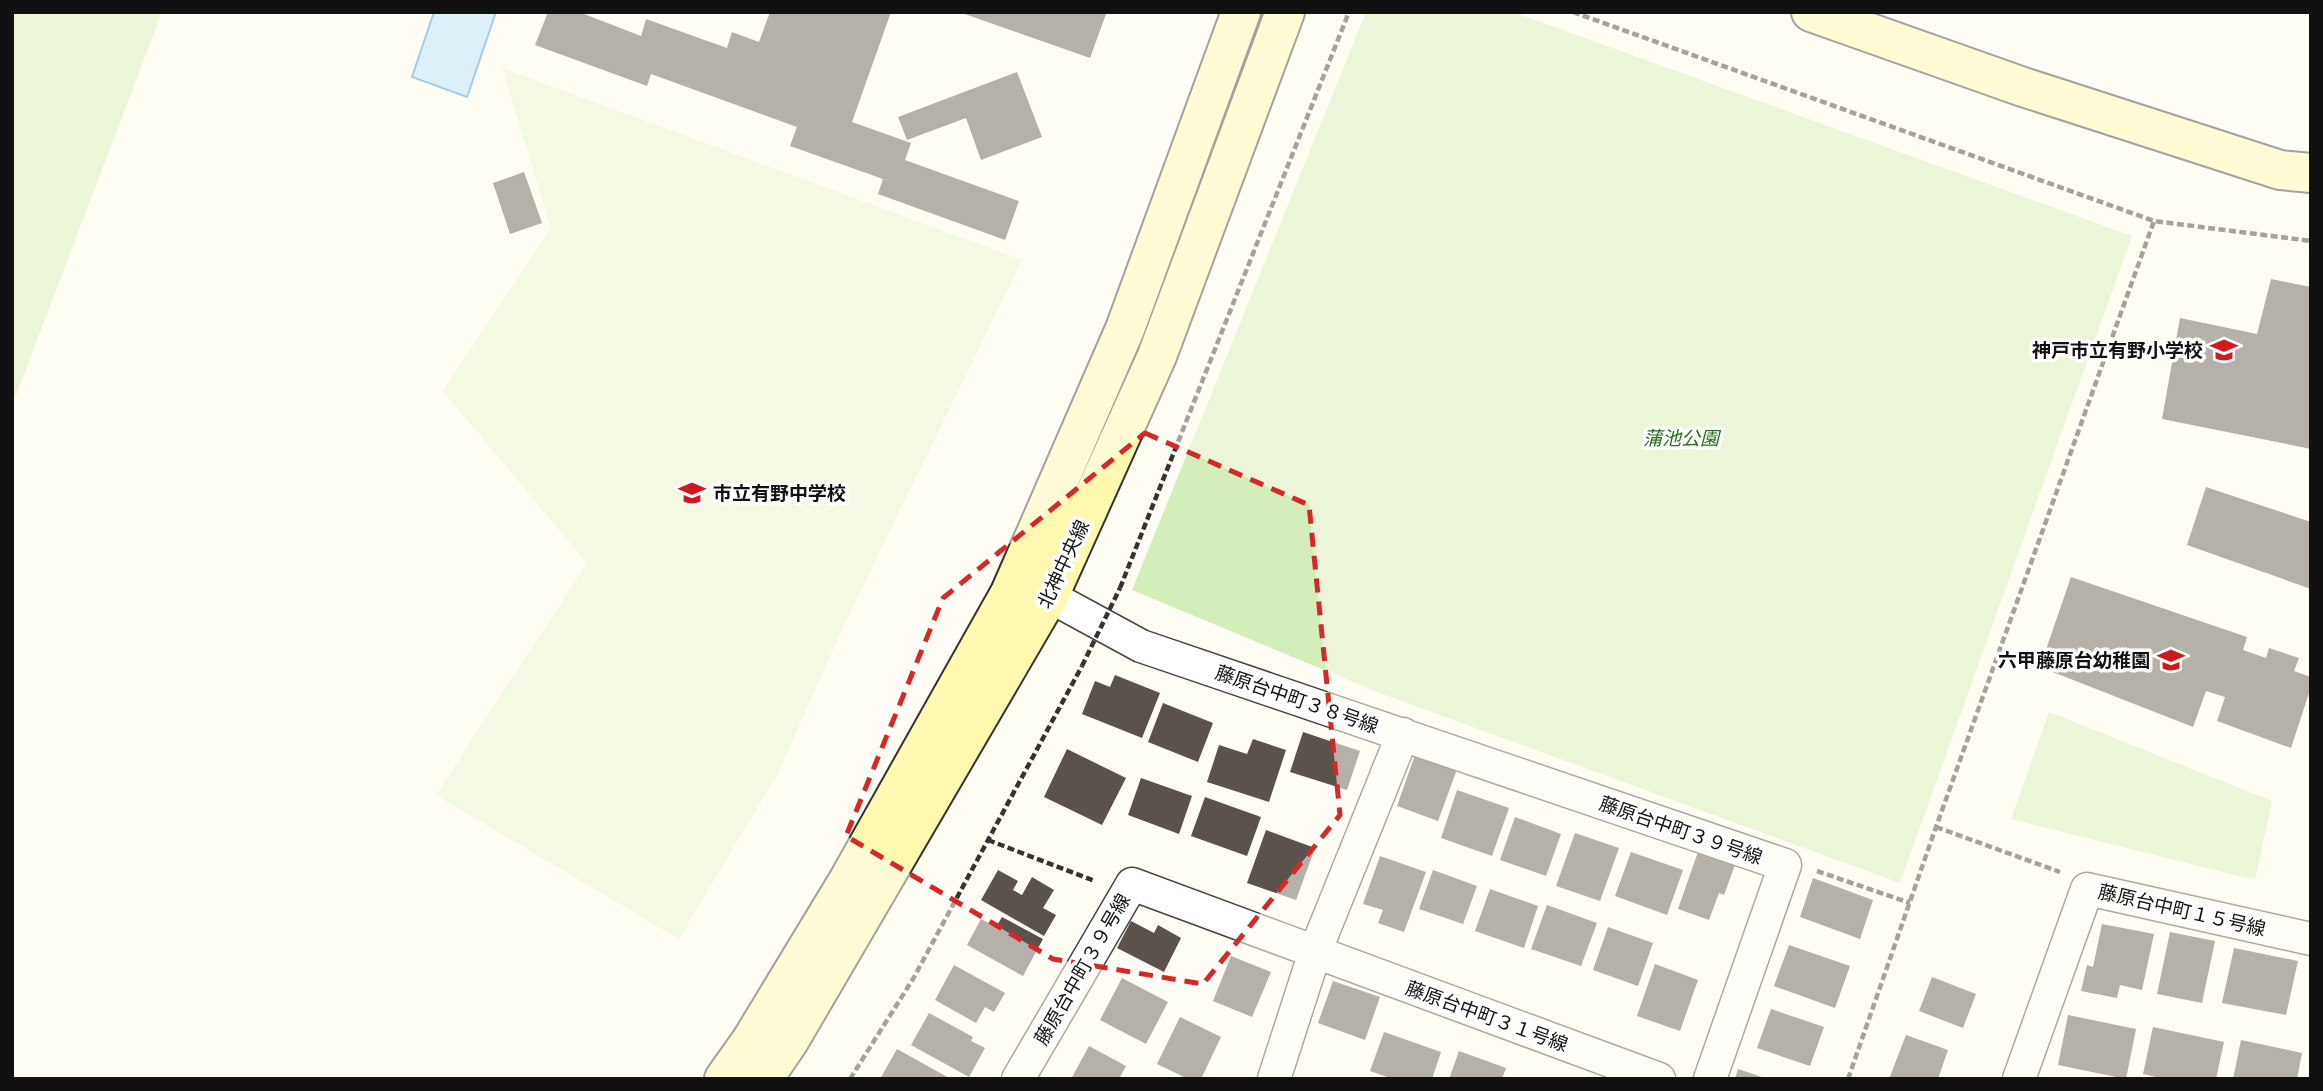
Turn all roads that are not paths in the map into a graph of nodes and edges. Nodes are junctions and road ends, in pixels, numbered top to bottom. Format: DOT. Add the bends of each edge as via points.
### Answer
graph roads {
  1 [pos="1241,12"];
  2 [pos="1285,12"];
  3 [pos="1811,12"];
  4 [pos="2311,173"];
  5 [pos="1049,596"];
  6 [pos="1403,734"];
  7 [pos="2311,939"];
  8 [pos="1315,952"];
  9 [pos="724,1079"];
  10 [pos="764,1079"];
  11 [pos="1018,1079"];
  12 [pos="1274,1079"];
  13 [pos="1659,1079"];
  14 [pos="1710,1079"];
  15 [pos="2019,1079"];
  1 -- 9 [label="street, 北神中央線" via="1125,329 1010,593 848,881"];
  2 -- 5 [label="street, 北神中央線" via="1157,356"];
  3 -- 4 [label="street" via="2267,166"];
  5 -- 6 [label="street, 藤原台中町３８号線" via="1141,646"];
  5 -- 10 [label="street, 北神中央線"];
  6 -- 8 [label="street, 藤原台中町３８号線"];
  6 -- 14 [label="street, 藤原台中町３９号線" via="1785,865"];
  7 -- 15 [label="street, 藤原台中町１５号線" via="2087,889"];
  8 -- 11 [label="street, 藤原台中町３９号線" via="1132,884"];
  8 -- 12 [label="street, 藤原台中町３８号線"];
  8 -- 13 [label="street, 藤原台中町３１号線"];
}
